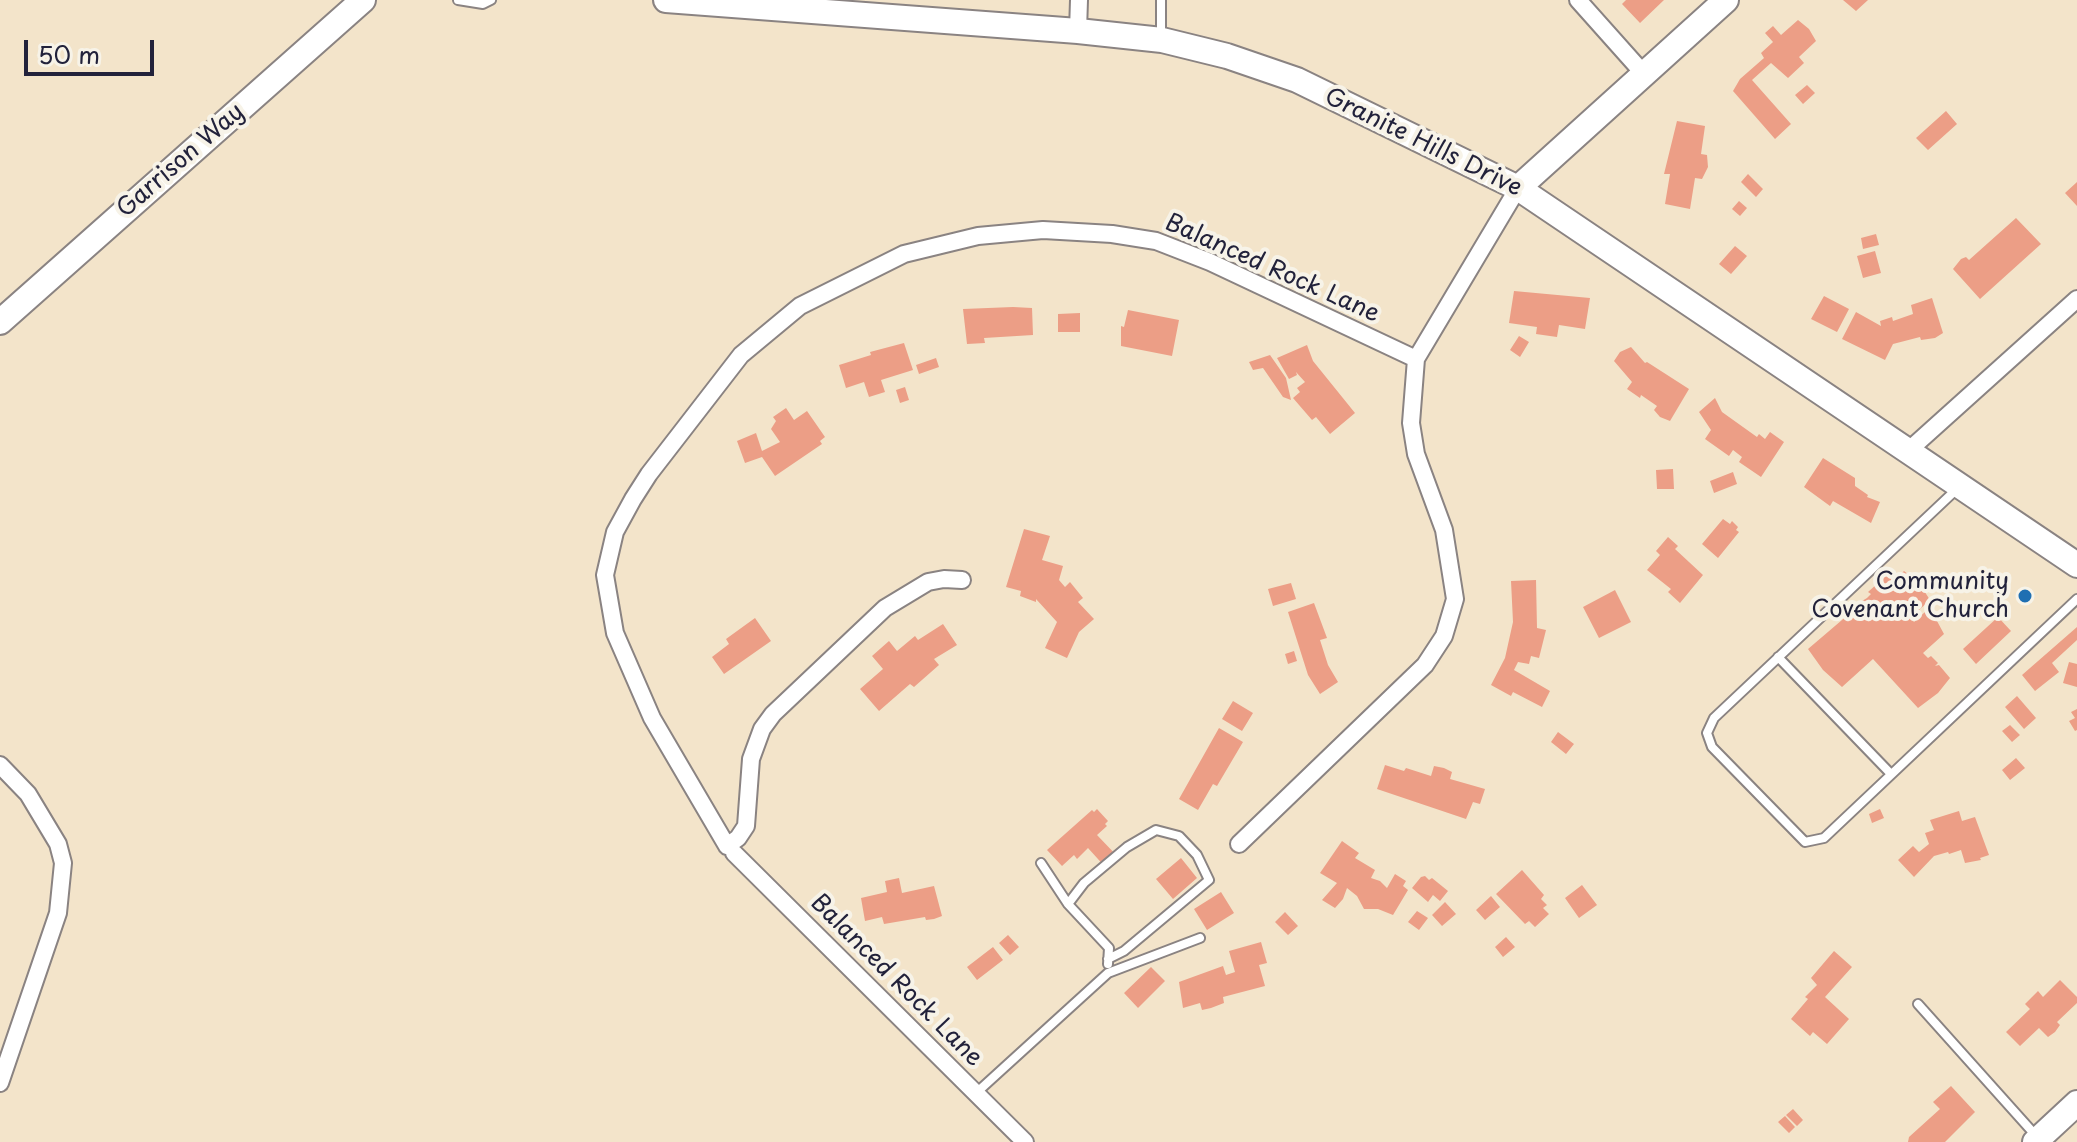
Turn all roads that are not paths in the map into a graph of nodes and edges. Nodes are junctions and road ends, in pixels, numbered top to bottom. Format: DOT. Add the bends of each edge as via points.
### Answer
graph roads {
  1 [pos="363,0"];
  2 [pos="458,0"];
  3 [pos="491,0"];
  4 [pos="666,0"];
  5 [pos="1079,0"];
  6 [pos="1161,0"];
  7 [pos="1578,0"];
  8 [pos="1726,0"];
  9 [pos="1078,31"];
  10 [pos="1162,40"];
  11 [pos="1644,74"];
  12 [pos="1518,188"];
  13 [pos="2077,299"];
  14 [pos="0,322"];
  15 [pos="1416,359"];
  16 [pos="1908,451"];
  17 [pos="1960,486"];
  18 [pos="2077,565"];
  19 [pos="962,580"];
  20 [pos="2077,599"];
  21 [pos="1778,657"];
  22 [pos="0,765"];
  23 [pos="1891,774"];
  24 [pos="1239,844"];
  25 [pos="731,850"];
  26 [pos="1041,863"];
  27 [pos="1068,904"];
  28 [pos="1200,938"];
  29 [pos="1108,959"];
  30 [pos="1108,973"];
  31 [pos="1918,1004"];
  32 [pos="0,1083"];
  33 [pos="975,1094"];
  34 [pos="2077,1103"];
  35 [pos="2037,1140"];
  36 [pos="1025,1142"];
  1 -- 14 [label="street, Garrison Way"];
  2 -- 3 [label="lane"];
  4 -- 9 [label="street, Granite Hills Drive"];
  5 -- 9 [label="street"];
  6 -- 10 [label="lane"];
  7 -- 11 [label="street"];
  8 -- 11 [label="street"];
  9 -- 10 [label="street, Granite Hills Drive"];
  10 -- 12 [label="street, Granite Hills Drive" via="1297,80"];
  11 -- 12 [label="street"];
  12 -- 15 [label="street"];
  12 -- 16 [label="street, Granite Hills Drive"];
  13 -- 16 [label="street"];
  15 -- 24 [label="street" via="1411,423 1416,454 1444,530 1455,599 1444,636 1425,665"];
  15 -- 25 [label="street, Balanced Rock Lane" via="1210,262 1156,241 1112,234 1043,230 978,236 904,254 800,306 741,355 649,474 615,532 605,575 615,633 652,718"];
  16 -- 17 [label="street, Granite Hills Drive"];
  17 -- 18 [label="street, Granite Hills Drive"];
  17 -- 21 [label="lane"];
  19 -- 25 [label="street" via="928,582 885,608 773,714 751,759 746,826"];
  20 -- 23 [label="lane"];
  21 -- 23 [label="lane"];
  21 -- 23 [label="lane" via="1714,718 1707,733 1712,747 1805,842 1824,838"];
  22 -- 32 [label="street" via="28,794 58,844 63,863 58,913"];
  25 -- 33 [label="street, Balanced Rock Lane"];
  26 -- 27 [label="lane"];
  27 -- 29 [label="lane" via="1109,948"];
  27 -- 29 [label="lane" via="1094,874 1156,830 1179,836 1197,855 1209,880"];
  28 -- 30 [label="lane"];
  29 -- 30 [label="lane"];
  30 -- 33 [label="lane"];
  31 -- 35 [label="lane"];
  33 -- 36 [label="street, Balanced Rock Lane"];
  34 -- 35 [label="street"];
}
